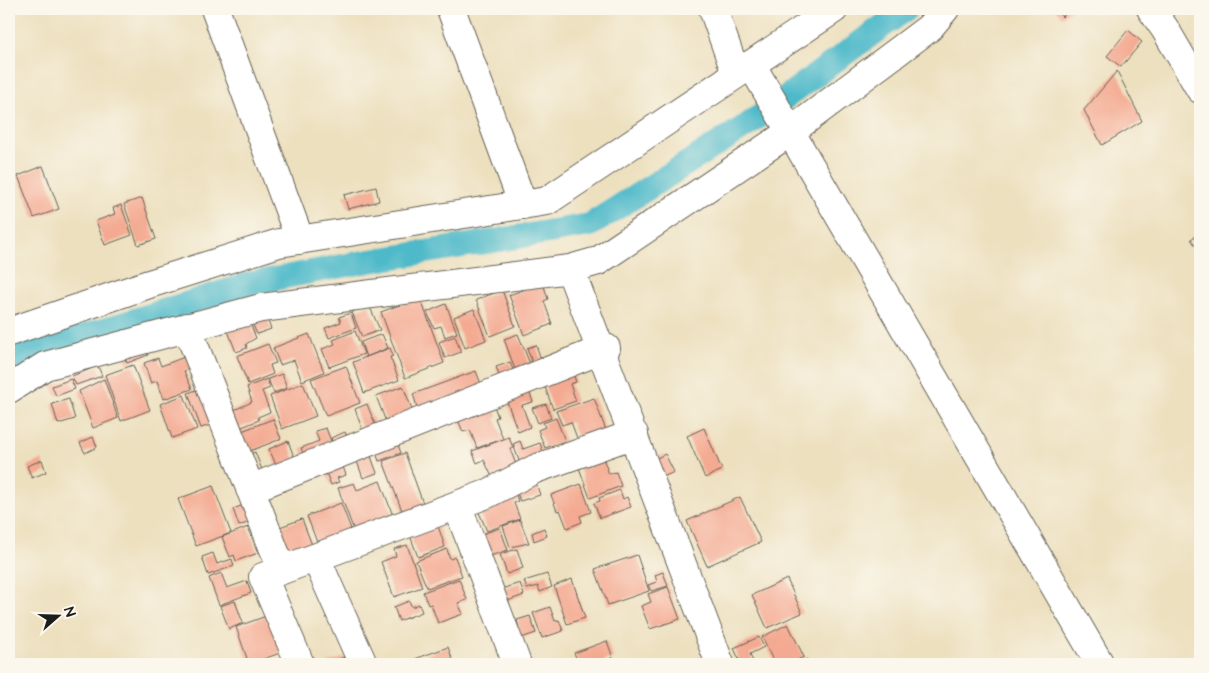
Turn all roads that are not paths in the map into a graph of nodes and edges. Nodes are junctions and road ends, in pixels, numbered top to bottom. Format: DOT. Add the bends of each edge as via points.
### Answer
graph roads {
  1 [pos="215,9"];
  2 [pos="451,9"];
  3 [pos="713,9"];
  4 [pos="834,9"];
  5 [pos="945,9"];
  6 [pos="1151,9"];
  7 [pos="744,69"];
  8 [pos="1200,89"];
  9 [pos="790,132"];
  10 [pos="523,205"];
  11 [pos="300,240"];
  12 [pos="570,269"];
  13 [pos="187,327"];
  14 [pos="9,332"];
  15 [pos="603,349"];
  16 [pos="9,389"];
  17 [pos="634,434"];
  18 [pos="250,489"];
  19 [pos="457,505"];
  20 [pos="316,558"];
  21 [pos="282,570"];
  22 [pos="300,664"];
  23 [pos="363,664"];
  24 [pos="517,664"];
  25 [pos="720,664"];
  26 [pos="1100,664"];
  1 -- 11 [label="street"];
  2 -- 10 [label="street"];
  3 -- 7 [label="street"];
  4 -- 7 [label="street"];
  5 -- 9 [label="street" via="929,28"];
  6 -- 8 [label="street"];
  7 -- 9 [label="street"];
  7 -- 10 [label="street" via="547,201"];
  9 -- 12 [label="street" via="598,260"];
  9 -- 26 [label="street"];
  10 -- 11 [label="street"];
  11 -- 14 [label="street" via="168,278"];
  12 -- 13 [label="street" via="261,308"];
  12 -- 15 [label="street"];
  13 -- 16 [label="street" via="45,366"];
  13 -- 18 [label="street"];
  15 -- 17 [label="street"];
  15 -- 18 [label="street"];
  17 -- 19 [label="street" via="534,469 487,494"];
  17 -- 25 [label="street"];
  18 -- 21 [label="street"];
  19 -- 20 [label="street"];
  19 -- 24 [label="street"];
  20 -- 21 [label="street"];
  20 -- 23 [label="street"];
  21 -- 22 [label="street" via="263,577"];
}
